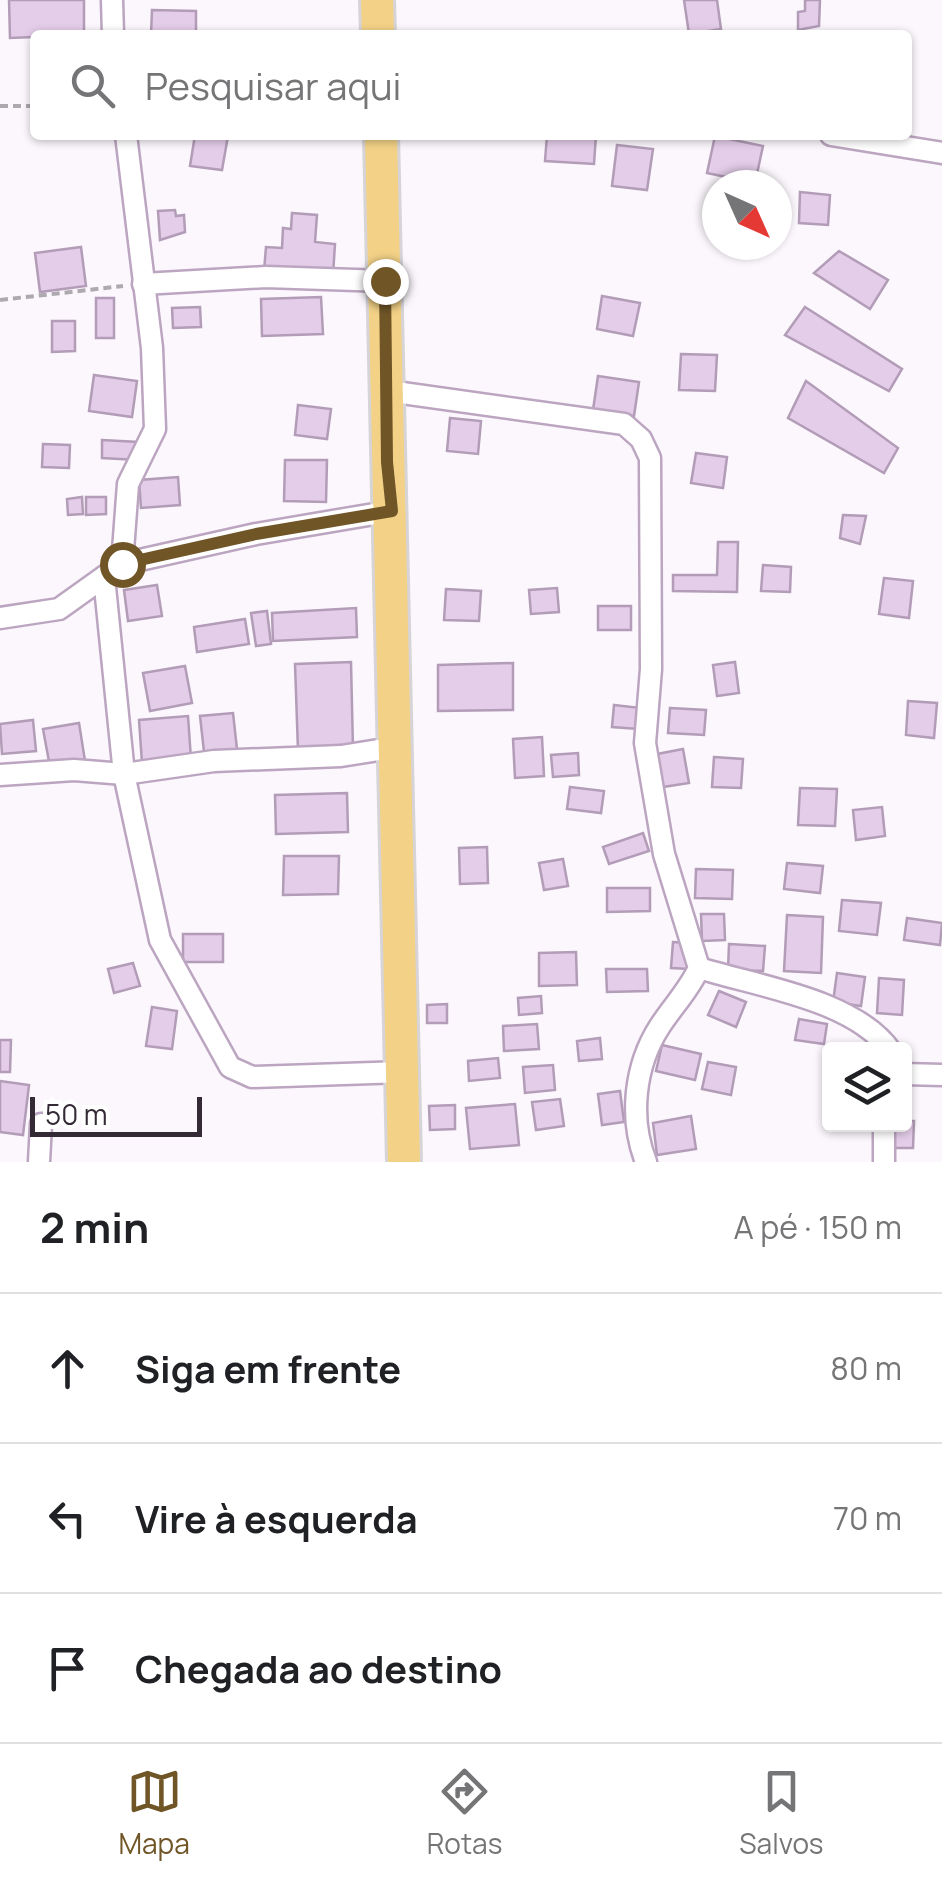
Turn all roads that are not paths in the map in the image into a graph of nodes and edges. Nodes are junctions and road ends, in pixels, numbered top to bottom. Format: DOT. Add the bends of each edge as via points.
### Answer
graph roads {
  1 [pos="112,0"];
  2 [pos="377,0"];
  3 [pos="113,30"];
  4 [pos="378,30"];
  5 [pos="127,140"];
  6 [pos="381,140"];
  7 [pos="864,140"];
  8 [pos="942,152"];
  9 [pos="385,281"];
  10 [pos="143,284"];
  11 [pos="388,391"];
  12 [pos="392,511"];
  13 [pos="122,564"];
  14 [pos="104,577"];
  15 [pos="0,618"];
  16 [pos="397,747"];
  17 [pos="0,774"];
  18 [pos="124,774"];
  19 [pos="699,968"];
  20 [pos="883,1042"];
  21 [pos="403,1072"];
  22 [pos="912,1074"];
  23 [pos="942,1075"];
  24 [pos="41,1124"];
  25 [pos="884,1132"];
  26 [pos="39,1162"];
  27 [pos="404,1162"];
  28 [pos="646,1162"];
  29 [pos="884,1162"];
  1 -- 3 [label="street"];
  2 -- 4 [label="main road"];
  5 -- 10 [label="street"];
  6 -- 9 [label="main road"];
  7 -- 8 [label="street"];
  9 -- 10 [label="street" via="266,277"];
  9 -- 11 [label="main road"];
  10 -- 13 [label="street" via="155,429 128,484"];
  11 -- 12 [label="main road"];
  11 -- 19 [label="street" via="624,424 641,439 650,458 652,501 647,757 670,878"];
  12 -- 13 [label="street"];
  12 -- 16 [label="main road"];
  13 -- 14 [label="street"];
  14 -- 15 [label="street" via="58,609"];
  14 -- 18 [label="street"];
  16 -- 18 [label="street"];
  16 -- 21 [label="main road"];
  17 -- 18 [label="street"];
  18 -- 21 [label="street" via="160,940 230,1067 252,1077"];
  19 -- 20 [label="street" via="841,1013"];
  19 -- 28 [label="street" via="657,1031 642,1068 634,1111"];
  21 -- 27 [label="main road"];
  22 -- 23 [label="street"];
  24 -- 26 [label="street"];
  25 -- 29 [label="street"];
}
